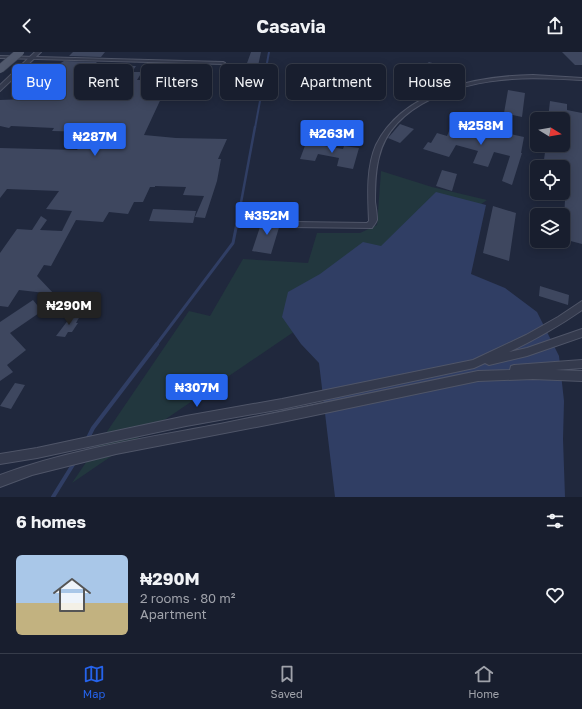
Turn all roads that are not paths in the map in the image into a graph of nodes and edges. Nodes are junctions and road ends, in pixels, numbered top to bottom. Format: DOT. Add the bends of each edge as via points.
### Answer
graph roads {
  1 [pos="12,52"];
  2 [pos="20,52"];
  3 [pos="38,52"];
  4 [pos="0,57"];
  5 [pos="32,58"];
  6 [pos="0,62"];
  7 [pos="223,62"];
  8 [pos="0,69"];
  9 [pos="582,79"];
  10 [pos="0,89"];
  11 [pos="294,225"];
  12 [pos="582,305"];
  13 [pos="578,335"];
  14 [pos="474,364"];
  15 [pos="582,364"];
  16 [pos="478,376"];
  17 [pos="582,376"];
  18 [pos="0,459"];
  19 [pos="0,481"];
  1 -- 6 [label="main road"];
  2 -- 8 [label="main road, bridge"];
  3 -- 5 [label="street"];
  4 -- 5 [label="street"];
  5 -- 7 [label="street"];
  5 -- 10 [label="street"];
  9 -- 11 [label="street" via="543,76 503,78 459,87 426,100 404,114 388,131 380,145 375,160 371,192 373,221 369,226"];
  12 -- 14 [label="street" via="529,338"];
  13 -- 14 [label="street" via="526,352"];
  14 -- 18 [label="street"];
  15 -- 16 [label="street"];
  16 -- 17 [label="street"];
  16 -- 19 [label="street" via="116,449 32,469"];
}
